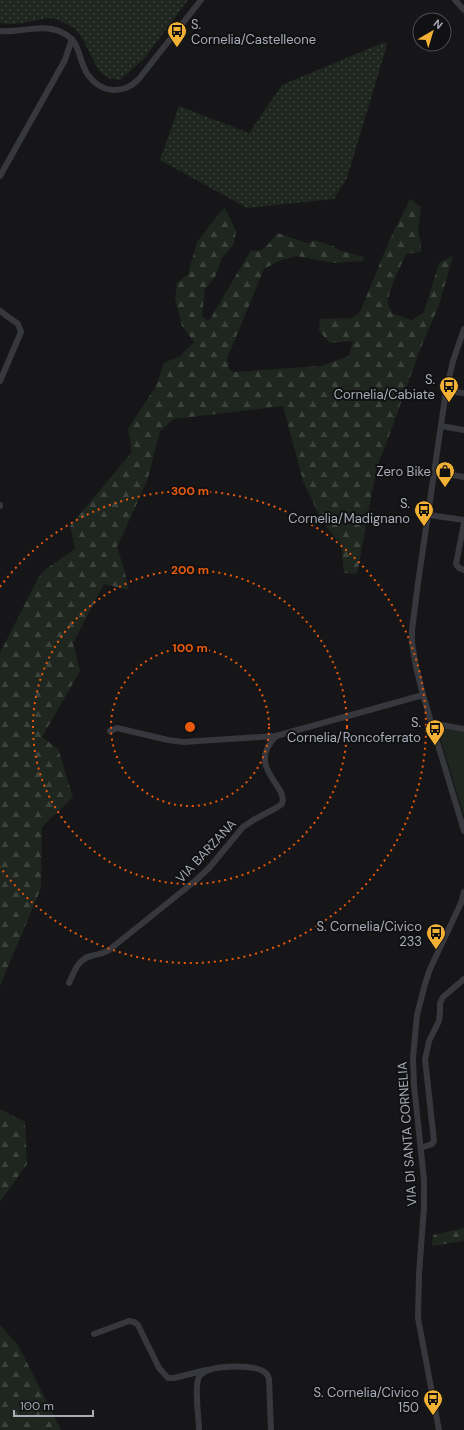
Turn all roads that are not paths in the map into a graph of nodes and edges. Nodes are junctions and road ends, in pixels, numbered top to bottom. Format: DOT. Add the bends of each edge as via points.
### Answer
graph roads {
  1 [pos="200,0"];
  2 [pos="455,0"];
  3 [pos="464,10"];
  4 [pos="0,31"];
  5 [pos="72,39"];
  6 [pos="0,176"];
  7 [pos="0,311"];
  8 [pos="464,329"];
  9 [pos="461,347"];
  10 [pos="0,381"];
  11 [pos="446,391"];
  12 [pos="464,393"];
  13 [pos="441,426"];
  14 [pos="464,430"];
  15 [pos="435,472"];
  16 [pos="464,477"];
  17 [pos="429,515"];
  18 [pos="464,522"];
  19 [pos="464,570"];
  20 [pos="423,695"];
  21 [pos="431,723"];
  22 [pos="464,729"];
  23 [pos="110,731"];
  24 [pos="276,736"];
  25 [pos="464,831"];
  26 [pos="464,892"];
  27 [pos="464,979"];
  28 [pos="69,983"];
  29 [pos="421,1148"];
  30 [pos="94,1334"];
  31 [pos="212,1369"];
  32 [pos="199,1430"];
  33 [pos="271,1430"];
  34 [pos="439,1430"];
  1 -- 5 [label="street" via="138,80 124,89 110,90 94,81 87,72"];
  2 -- 3 [label="street"];
  4 -- 5 [label="street" via="49,29 60,31"];
  5 -- 6 [label="street" via="65,60"];
  7 -- 10 [label="street" via="16,322 21,331"];
  8 -- 9 [label="street"];
  9 -- 11 [label="street"];
  11 -- 12 [label="street"];
  11 -- 13 [label="street"];
  13 -- 14 [label="street"];
  13 -- 15 [label="street"];
  15 -- 16 [label="street"];
  15 -- 17 [label="street"];
  17 -- 18 [label="street"];
  17 -- 20 [label="street" via="412,630 414,659"];
  18 -- 19 [label="street" via="456,564"];
  20 -- 21 [label="street"];
  20 -- 24 [label="street"];
  21 -- 22 [label="street"];
  21 -- 25 [label="street"];
  23 -- 24 [label="street" via="118,728 183,742"];
  24 -- 28 [label="street, VIA BARZANA" via="267,748 265,758 266,766 282,795 282,804 249,822 195,881 107,952 83,959"];
  26 -- 29 [label="street, VIA DI SANTA CORNELIA" via="430,969 417,1015 413,1058"];
  27 -- 29 [label="street" via="443,997 439,1021 429,1042 426,1059 434,1141"];
  29 -- 34 [label="street, VIA DI SANTA CORNELIA" via="424,1207 418,1318"];
  30 -- 31 [label="street" via="132,1321 138,1325 161,1371 168,1378"];
  31 -- 32 [label="street" via="202,1374 197,1382"];
  31 -- 33 [label="street" via="251,1368 267,1374 270,1379"];
}
